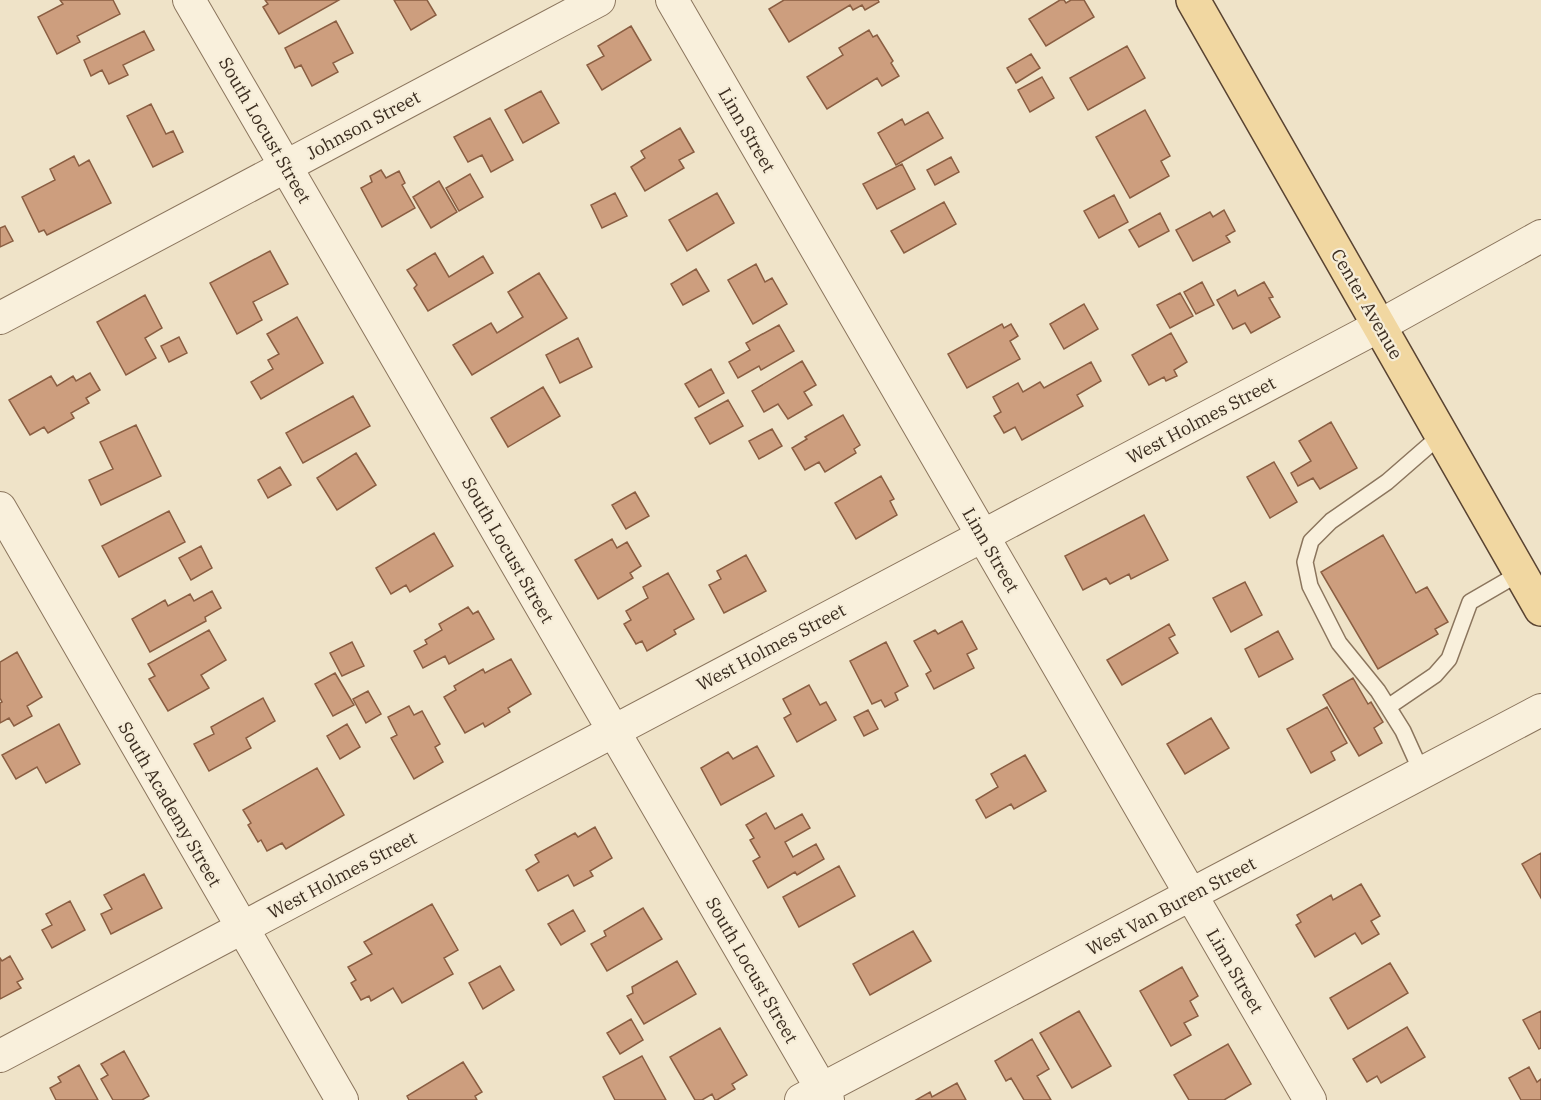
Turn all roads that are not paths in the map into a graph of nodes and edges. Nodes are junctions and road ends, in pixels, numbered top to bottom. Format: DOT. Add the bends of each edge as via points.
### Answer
graph roads {
  1 [pos="189,0"];
  2 [pos="599,0"];
  3 [pos="672,0"];
  4 [pos="1193,0"];
  5 [pos="286,166"];
  6 [pos="1541,237"];
  7 [pos="0,318"];
  8 [pos="1380,326"];
  9 [pos="1440,435"];
  10 [pos="0,508"];
  11 [pos="982,536"];
  12 [pos="1520,573"];
  13 [pos="1541,609"];
  14 [pos="1388,707"];
  15 [pos="1541,710"];
  16 [pos="613,730"];
  17 [pos="1422,773"];
  18 [pos="1191,896"];
  19 [pos="242,928"];
  20 [pos="0,1056"];
  21 [pos="817,1096"];
  22 [pos="342,1100"];
  23 [pos="1310,1100"];
  1 -- 5 [label="street, South Locust Street"];
  2 -- 5 [label="street, Johnson Street"];
  3 -- 11 [label="street, Linn Street"];
  4 -- 8 [label="main road, Center Avenue"];
  5 -- 7 [label="street, Johnson Street"];
  5 -- 16 [label="street, South Locust Street"];
  6 -- 8 [label="street, West Holmes Street"];
  8 -- 9 [label="main road, Center Avenue"];
  8 -- 11 [label="street, West Holmes Street"];
  9 -- 12 [label="main road, Center Avenue"];
  9 -- 14 [label="lane" via="1387,482 1331,520 1311,541 1305,562 1310,586 1339,642"];
  10 -- 19 [label="street, South Academy Street"];
  11 -- 16 [label="street, West Holmes Street"];
  11 -- 18 [label="street, Linn Street"];
  12 -- 13 [label="main road, Center Avenue"];
  12 -- 14 [label="lane" via="1470,602 1449,659 1435,675"];
  14 -- 17 [label="lane"];
  15 -- 17 [label="street, West Van Buren Street"];
  16 -- 19 [label="street, West Holmes Street"];
  16 -- 21 [label="street, South Locust Street"];
  17 -- 18 [label="street, West Van Buren Street"];
  18 -- 21 [label="street, West Van Buren Street"];
  18 -- 23 [label="street, Linn Street"];
  19 -- 20 [label="street, West Holmes Street"];
  19 -- 22 [label="street, South Academy Street"];
}
